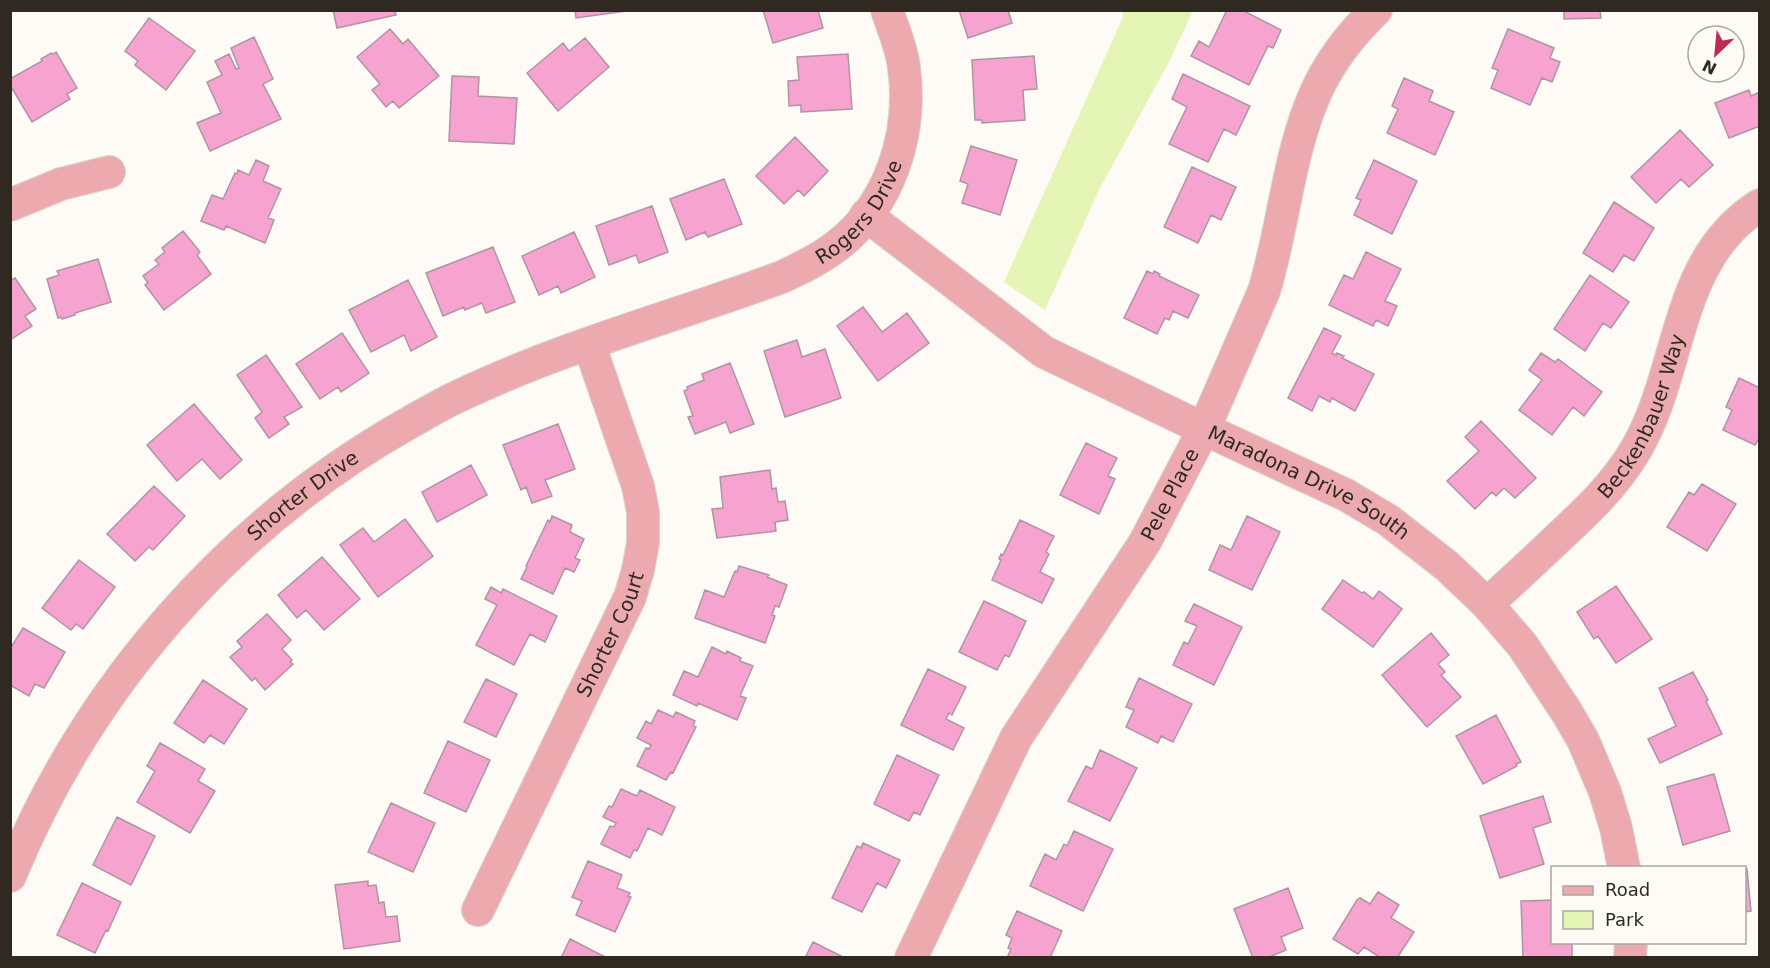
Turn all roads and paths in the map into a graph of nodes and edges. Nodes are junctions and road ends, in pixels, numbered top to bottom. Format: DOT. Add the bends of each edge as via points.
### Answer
graph roads {
  1 [pos="887,10"];
  2 [pos="1376,10"];
  3 [pos="109,172"];
  4 [pos="10,205"];
  5 [pos="1760,205"];
  6 [pos="866,215"];
  7 [pos="674,315"];
  8 [pos="589,344"];
  9 [pos="1204,429"];
  10 [pos="1487,604"];
  11 [pos="1624,866"];
  12 [pos="10,876"];
  13 [pos="478,910"];
  14 [pos="911,957"];
  1 -- 6 [label="street, Rogers Drive" via="904,66 906,115 890,176"];
  2 -- 9 [label="street, Pele Place" via="1337,56 1311,103 1264,291"];
  3 -- 4 [label="street" via="61,184"];
  5 -- 10 [label="street, Beckenbauer Way" via="1732,225 1701,268 1652,417 1624,468 1596,502"];
  6 -- 7 [label="street, Rogers Drive" via="836,246 805,267"];
  6 -- 9 [label="street, Maradona Drive South" via="1044,352"];
  7 -- 8 [label="street, Shorter Drive"];
  8 -- 12 [label="street, Shorter Drive" via="483,385 415,420 341,464 255,532 206,579 142,651 94,717 66,762"];
  8 -- 13 [label="street, Shorter Court" via="639,486 643,543 638,570 630,597"];
  9 -- 10 [label="street, Maradona Drive South" via="1346,495 1380,515 1447,566"];
  9 -- 14 [label="street, Pele Place" via="1136,559 1016,738"];
  10 -- 11 [label="street, Maradona Drive South" via="1538,666 1583,740 1605,792"];
}
